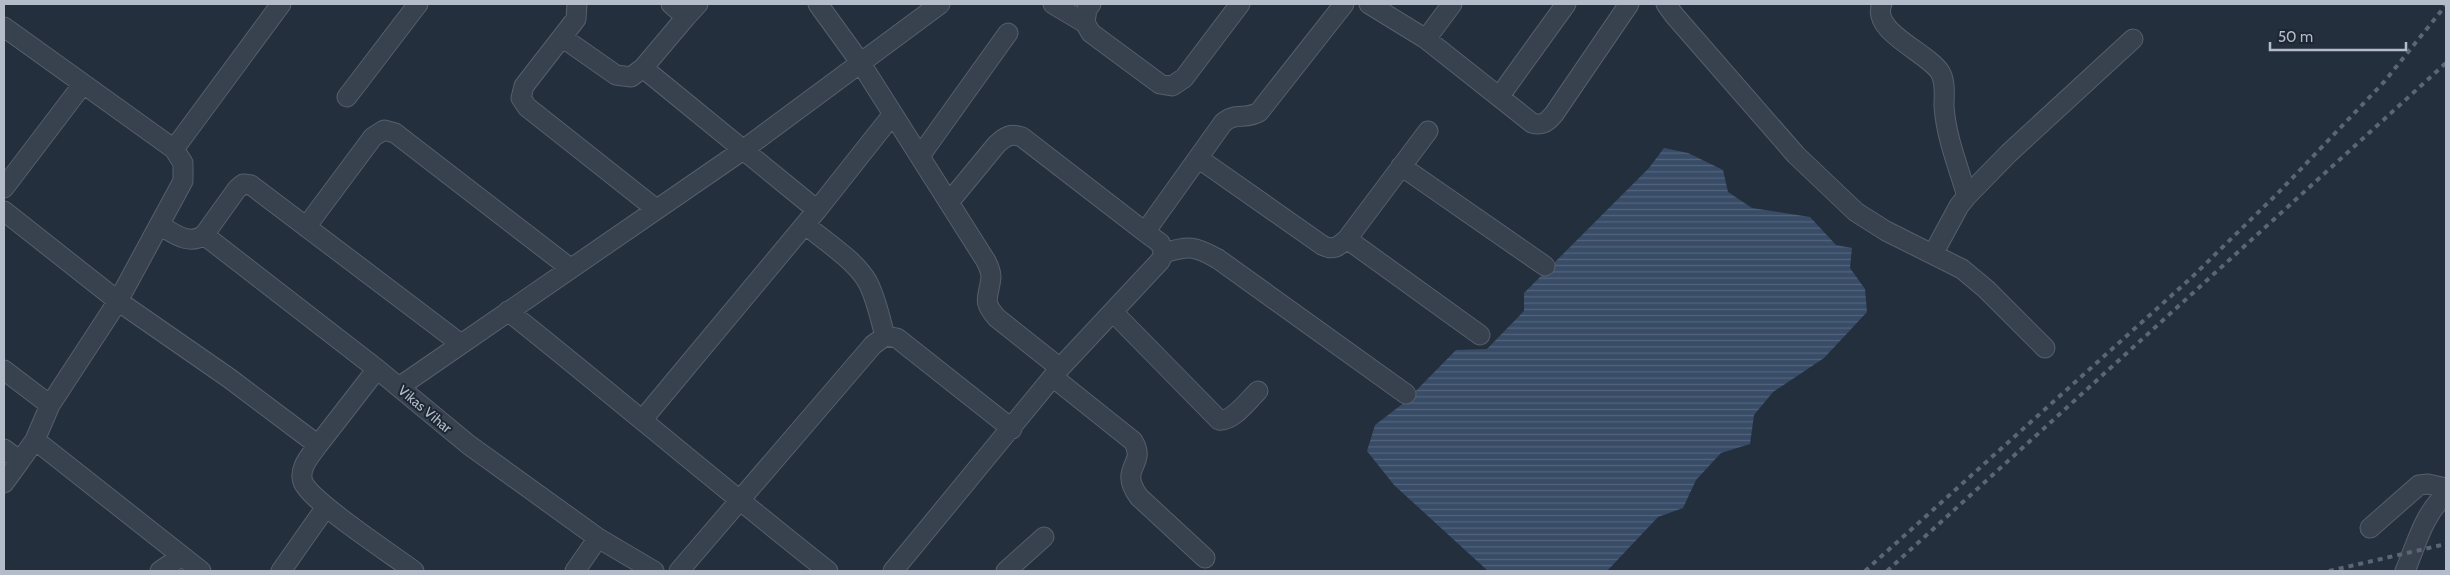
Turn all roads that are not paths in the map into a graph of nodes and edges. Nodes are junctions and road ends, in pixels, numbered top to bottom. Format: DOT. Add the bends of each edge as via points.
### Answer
graph roads {
  1 [pos="281,4"];
  2 [pos="418,4"];
  3 [pos="577,4"];
  4 [pos="671,4"];
  5 [pos="818,4"];
  6 [pos="940,4"];
  7 [pos="1053,4"];
  8 [pos="1091,4"];
  9 [pos="1240,4"];
  10 [pos="1344,4"];
  11 [pos="1369,4"];
  12 [pos="1452,4"];
  13 [pos="1566,4"];
  14 [pos="1629,4"];
  15 [pos="1666,4"];
  16 [pos="1882,4"];
  17 [pos="692,10"];
  18 [pos="1085,23"];
  19 [pos="4,27"];
  20 [pos="1008,33"];
  21 [pos="564,38"];
  22 [pos="1426,39"];
  23 [pos="2133,39"];
  24 [pos="860,62"];
  25 [pos="643,68"];
  26 [pos="83,84"];
  27 [pos="347,97"];
  28 [pos="1499,97"];
  29 [pos="894,114"];
  30 [pos="1428,131"];
  31 [pos="174,149"];
  32 [pos="743,150"];
  33 [pos="920,156"];
  34 [pos="1198,158"];
  35 [pos="1401,166"];
  36 [pos="4,188"];
  37 [pos="1967,196"];
  38 [pos="950,202"];
  39 [pos="656,209"];
  40 [pos="817,210"];
  41 [pos="4,211"];
  42 [pos="159,225"];
  43 [pos="806,225"];
  44 [pos="306,228"];
  45 [pos="1145,232"];
  46 [pos="204,235"];
  47 [pos="1347,239"];
  48 [pos="1164,253"];
  49 [pos="1933,254"];
  50 [pos="1545,266"];
  51 [pos="570,268"];
  52 [pos="118,301"];
  53 [pos="508,311"];
  54 [pos="1114,313"];
  55 [pos="1480,335"];
  56 [pos="885,336"];
  57 [pos="461,344"];
  58 [pos="2045,348"];
  59 [pos="377,369"];
  60 [pos="4,370"];
  61 [pos="1057,373"];
  62 [pos="399,387"];
  63 [pos="1258,391"];
  64 [pos="1406,394"];
  65 [pos="50,404"];
  66 [pos="644,419"];
  67 [pos="1012,429"];
  68 [pos="35,440"];
  69 [pos="318,445"];
  70 [pos="4,449"];
  71 [pos="20,461"];
  72 [pos="4,484"];
  73 [pos="2446,488"];
  74 [pos="2446,494"];
  75 [pos="739,501"];
  76 [pos="326,507"];
  77 [pos="2370,528"];
  78 [pos="1044,537"];
  79 [pos="598,538"];
  80 [pos="182,556"];
  81 [pos="1205,558"];
  82 [pos="160,571"];
  83 [pos="201,571"];
  84 [pos="281,571"];
  85 [pos="414,571"];
  86 [pos="575,571"];
  87 [pos="654,571"];
  88 [pos="679,571"];
  89 [pos="828,571"];
  90 [pos="893,571"];
  91 [pos="1006,571"];
  92 [pos="2405,571"];
  1 -- 31 [label="street"];
  2 -- 27 [label="street"];
  3 -- 21 [label="street" via="576,19"];
  4 -- 17 [label="street"];
  5 -- 24 [label="street"];
  6 -- 24 [label="street"];
  7 -- 18 [label="street"];
  8 -- 18 [label="street"];
  9 -- 18 [label="street" via="1184,78 1172,86 1160,84 1091,33"];
  10 -- 34 [label="street" via="1259,112 1228,118"];
  11 -- 22 [label="street"];
  12 -- 22 [label="street"];
  13 -- 28 [label="street"];
  14 -- 28 [label="street" via="1544,124 1532,123"];
  15 -- 49 [label="street" via="1796,155 1856,212 1886,232"];
  16 -- 37 [label="street" via="1880,18 1884,27 1933,63 1941,74 1947,134"];
  17 -- 25 [label="street"];
  19 -- 26 [label="street"];
  20 -- 33 [label="street"];
  21 -- 25 [label="street" via="616,76 631,77"];
  21 -- 39 [label="street" via="524,86 521,98 527,107"];
  22 -- 28 [label="street"];
  23 -- 37 [label="street"];
  24 -- 29 [label="street"];
  24 -- 32 [label="street"];
  25 -- 32 [label="street"];
  26 -- 31 [label="street"];
  26 -- 36 [label="street"];
  29 -- 33 [label="street"];
  29 -- 40 [label="street"];
  30 -- 35 [label="street"];
  31 -- 42 [label="street" via="183,163 183,181"];
  32 -- 39 [label="street"];
  32 -- 40 [label="street"];
  33 -- 38 [label="street"];
  34 -- 45 [label="street"];
  34 -- 47 [label="street" via="1328,249 1336,248"];
  35 -- 47 [label="street"];
  35 -- 50 [label="street"];
  37 -- 49 [label="street"];
  38 -- 45 [label="street" via="997,144 1006,136 1015,134"];
  38 -- 61 [label="street" via="986,261 991,275 986,300 990,310"];
  39 -- 51 [label="street"];
  40 -- 43 [label="street"];
  41 -- 52 [label="street"];
  42 -- 46 [label="street" via="187,240 196,240"];
  42 -- 52 [label="street"];
  43 -- 56 [label="street" via="846,258 866,280"];
  43 -- 66 [label="street"];
  44 -- 46 [label="street" via="251,185 243,184"];
  44 -- 51 [label="street" via="373,136 384,130 394,133"];
  44 -- 57 [label="street"];
  45 -- 48 [label="street" via="1160,244"];
  46 -- 59 [label="street, Vikas Vihar"];
  47 -- 55 [label="street"];
  48 -- 54 [label="street"];
  48 -- 64 [label="street" via="1183,247 1198,248 1218,259"];
  49 -- 58 [label="street" via="1962,269 1980,284"];
  51 -- 53 [label="street"];
  52 -- 65 [label="street"];
  52 -- 69 [label="street"];
  53 -- 57 [label="street"];
  53 -- 66 [label="street"];
  54 -- 61 [label="street"];
  54 -- 63 [label="street" via="1219,420 1225,421"];
  56 -- 67 [label="street" via="897,338"];
  56 -- 75 [label="street" via="873,345"];
  57 -- 62 [label="street"];
  59 -- 62 [label="street, Vikas Vihar"];
  59 -- 69 [label="street"];
  60 -- 65 [label="street"];
  61 -- 67 [label="street"];
  61 -- 81 [label="street" via="1133,441 1138,456 1130,477 1131,486"];
  62 -- 79 [label="street, Vikas Vihar" via="469,446"];
  65 -- 68 [label="street"];
  66 -- 75 [label="street"];
  67 -- 90 [label="street"];
  68 -- 71 [label="street"];
  68 -- 80 [label="street"];
  69 -- 76 [label="street" via="303,466 302,481"];
  70 -- 71 [label="street"];
  71 -- 72 [label="street"];
  73 -- 77 [label="street" via="2419,485"];
  74 -- 92 [label="street" via="2424,520"];
  75 -- 88 [label="street"];
  75 -- 89 [label="street"];
  76 -- 84 [label="street"];
  76 -- 85 [label="street"];
  78 -- 91 [label="street"];
  79 -- 86 [label="street"];
  79 -- 87 [label="street, Vikas Vihar"];
  80 -- 82 [label="street"];
  80 -- 83 [label="street"];
}
